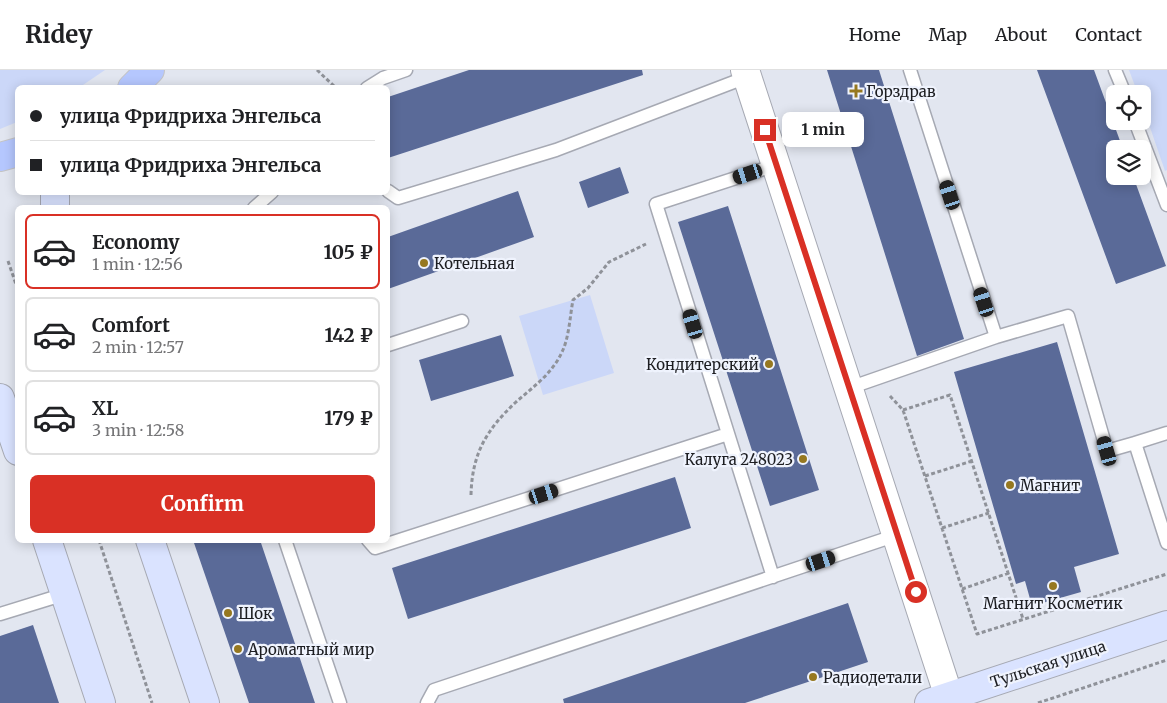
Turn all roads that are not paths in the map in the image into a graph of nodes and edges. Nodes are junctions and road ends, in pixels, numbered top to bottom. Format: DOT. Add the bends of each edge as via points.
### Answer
graph roads {
  1 [pos="150,70"];
  2 [pos="406,70"];
  3 [pos="910,70"];
  4 [pos="1116,70"];
  5 [pos="746,74"];
  6 [pos="135,85"];
  7 [pos="372,85"];
  8 [pos="1121,85"];
  9 [pos="1138,130"];
  10 [pos="15,153"];
  11 [pos="0,157"];
  12 [pos="776,165"];
  13 [pos="390,192"];
  14 [pos="269,195"];
  15 [pos="257,205"];
  16 [pos="1167,205"];
  17 [pos="462,321"];
  18 [pos="996,337"];
  19 [pos="390,344"];
  20 [pos="849,388"];
  21 [pos="0,398"];
  22 [pos="1167,433"];
  23 [pos="728,434"];
  24 [pos="15,442"];
  25 [pos="1135,443"];
  26 [pos="897,535"];
  27 [pos="1167,542"];
  28 [pos="48,543"];
  29 [pos="151,543"];
  30 [pos="286,543"];
  31 [pos="371,543"];
  32 [pos="773,577"];
  33 [pos="65,594"];
  34 [pos="0,614"];
  35 [pos="1167,625"];
  36 [pos="943,701"];
  37 [pos="101,703"];
  38 [pos="205,703"];
  39 [pos="340,703"];
  40 [pos="427,703"];
  1 -- 6 [label="main road"];
  2 -- 7 [label="lane"];
  3 -- 18 [label="lane"];
  4 -- 8 [label="lane"];
  5 -- 12 [label="street"];
  5 -- 13 [label="lane" via="556,150 398,198"];
  9 -- 16 [label="lane"];
  10 -- 11 [label="main road"];
  12 -- 20 [label="street"];
  12 -- 23 [label="lane" via="656,204"];
  14 -- 15 [label="lane"];
  17 -- 19 [label="lane"];
  18 -- 20 [label="lane"];
  18 -- 25 [label="lane" via="1068,316 1107,451"];
  20 -- 26 [label="street"];
  21 -- 24 [label="main road"];
  22 -- 25 [label="lane"];
  23 -- 31 [label="lane" via="375,548"];
  23 -- 32 [label="lane"];
  25 -- 27 [label="lane"];
  26 -- 32 [label="lane"];
  26 -- 36 [label="street"];
  28 -- 33 [label="main road"];
  29 -- 38 [label="main road"];
  30 -- 39 [label="lane"];
  32 -- 40 [label="lane" via="434,690"];
  33 -- 34 [label="lane"];
  33 -- 37 [label="main road"];
  35 -- 36 [label="main road, Тульская улица"];
}
